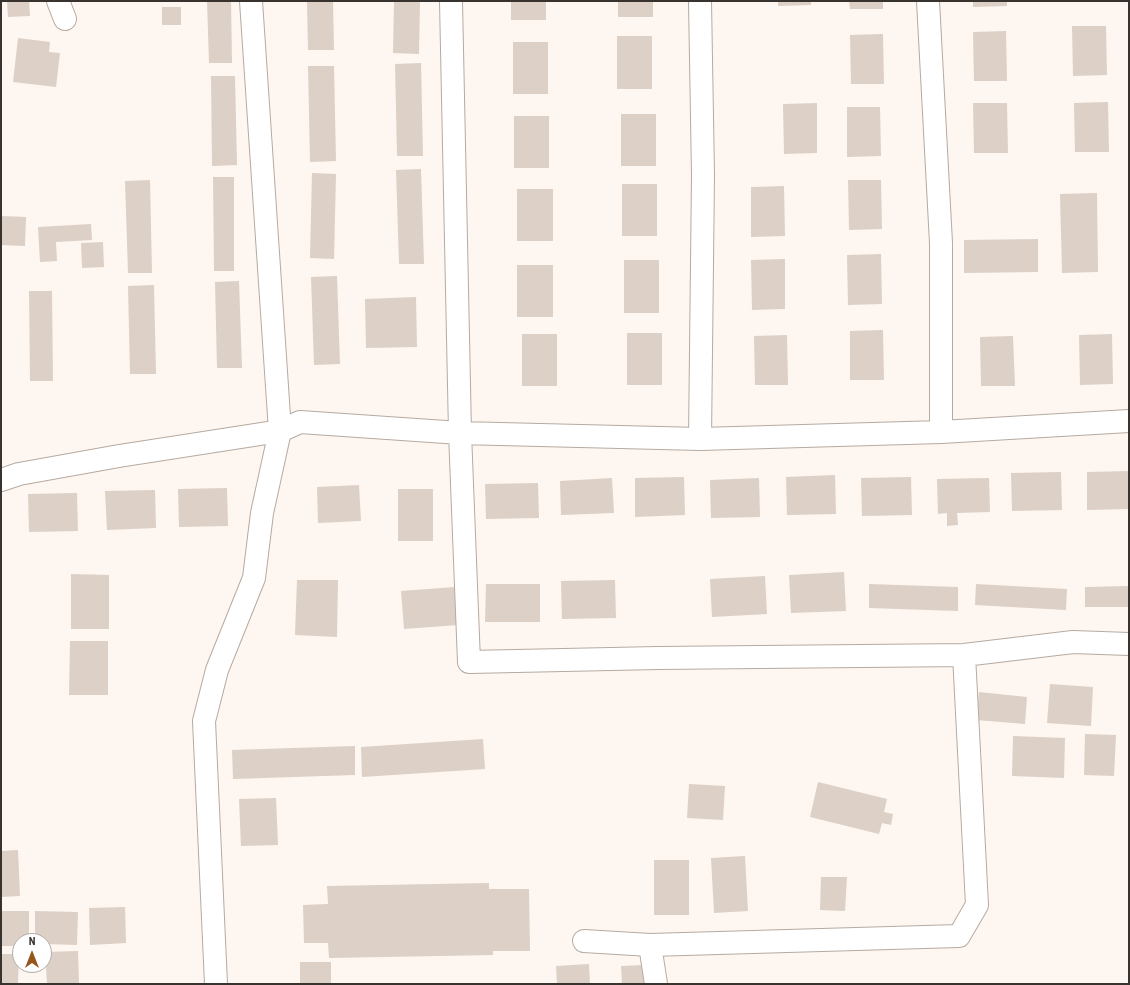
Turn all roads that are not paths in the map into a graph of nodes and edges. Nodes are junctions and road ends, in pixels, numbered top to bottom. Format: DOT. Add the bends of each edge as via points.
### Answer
graph roads {
  1 [pos="251,1"];
  2 [pos="451,1"];
  3 [pos="700,1"];
  4 [pos="928,1"];
  5 [pos="1129,421"];
  6 [pos="280,431"];
  7 [pos="941,432"];
  8 [pos="460,433"];
  9 [pos="700,439"];
  10 [pos="1,480"];
  11 [pos="1129,644"];
  12 [pos="964,655"];
  13 [pos="584,941"];
  14 [pos="650,945"];
  15 [pos="216,984"];
  16 [pos="656,984"];
  1 -- 6 [label="street"];
  2 -- 8 [label="street"];
  3 -- 9 [label="street" via="703,175"];
  4 -- 7 [label="street" via="942,243"];
  5 -- 7 [label="street"];
  6 -- 8 [label="street" via="300,422"];
  6 -- 10 [label="street" via="120,456 19,474"];
  6 -- 15 [label="street" via="262,513 254,578 217,670 204,721"];
  7 -- 9 [label="street"];
  8 -- 9 [label="street"];
  8 -- 12 [label="street" via="469,662"];
  11 -- 12 [label="street" via="1073,642"];
  12 -- 14 [label="street" via="976,905 959,936"];
  13 -- 14 [label="street"];
  14 -- 16 [label="street"];
}
